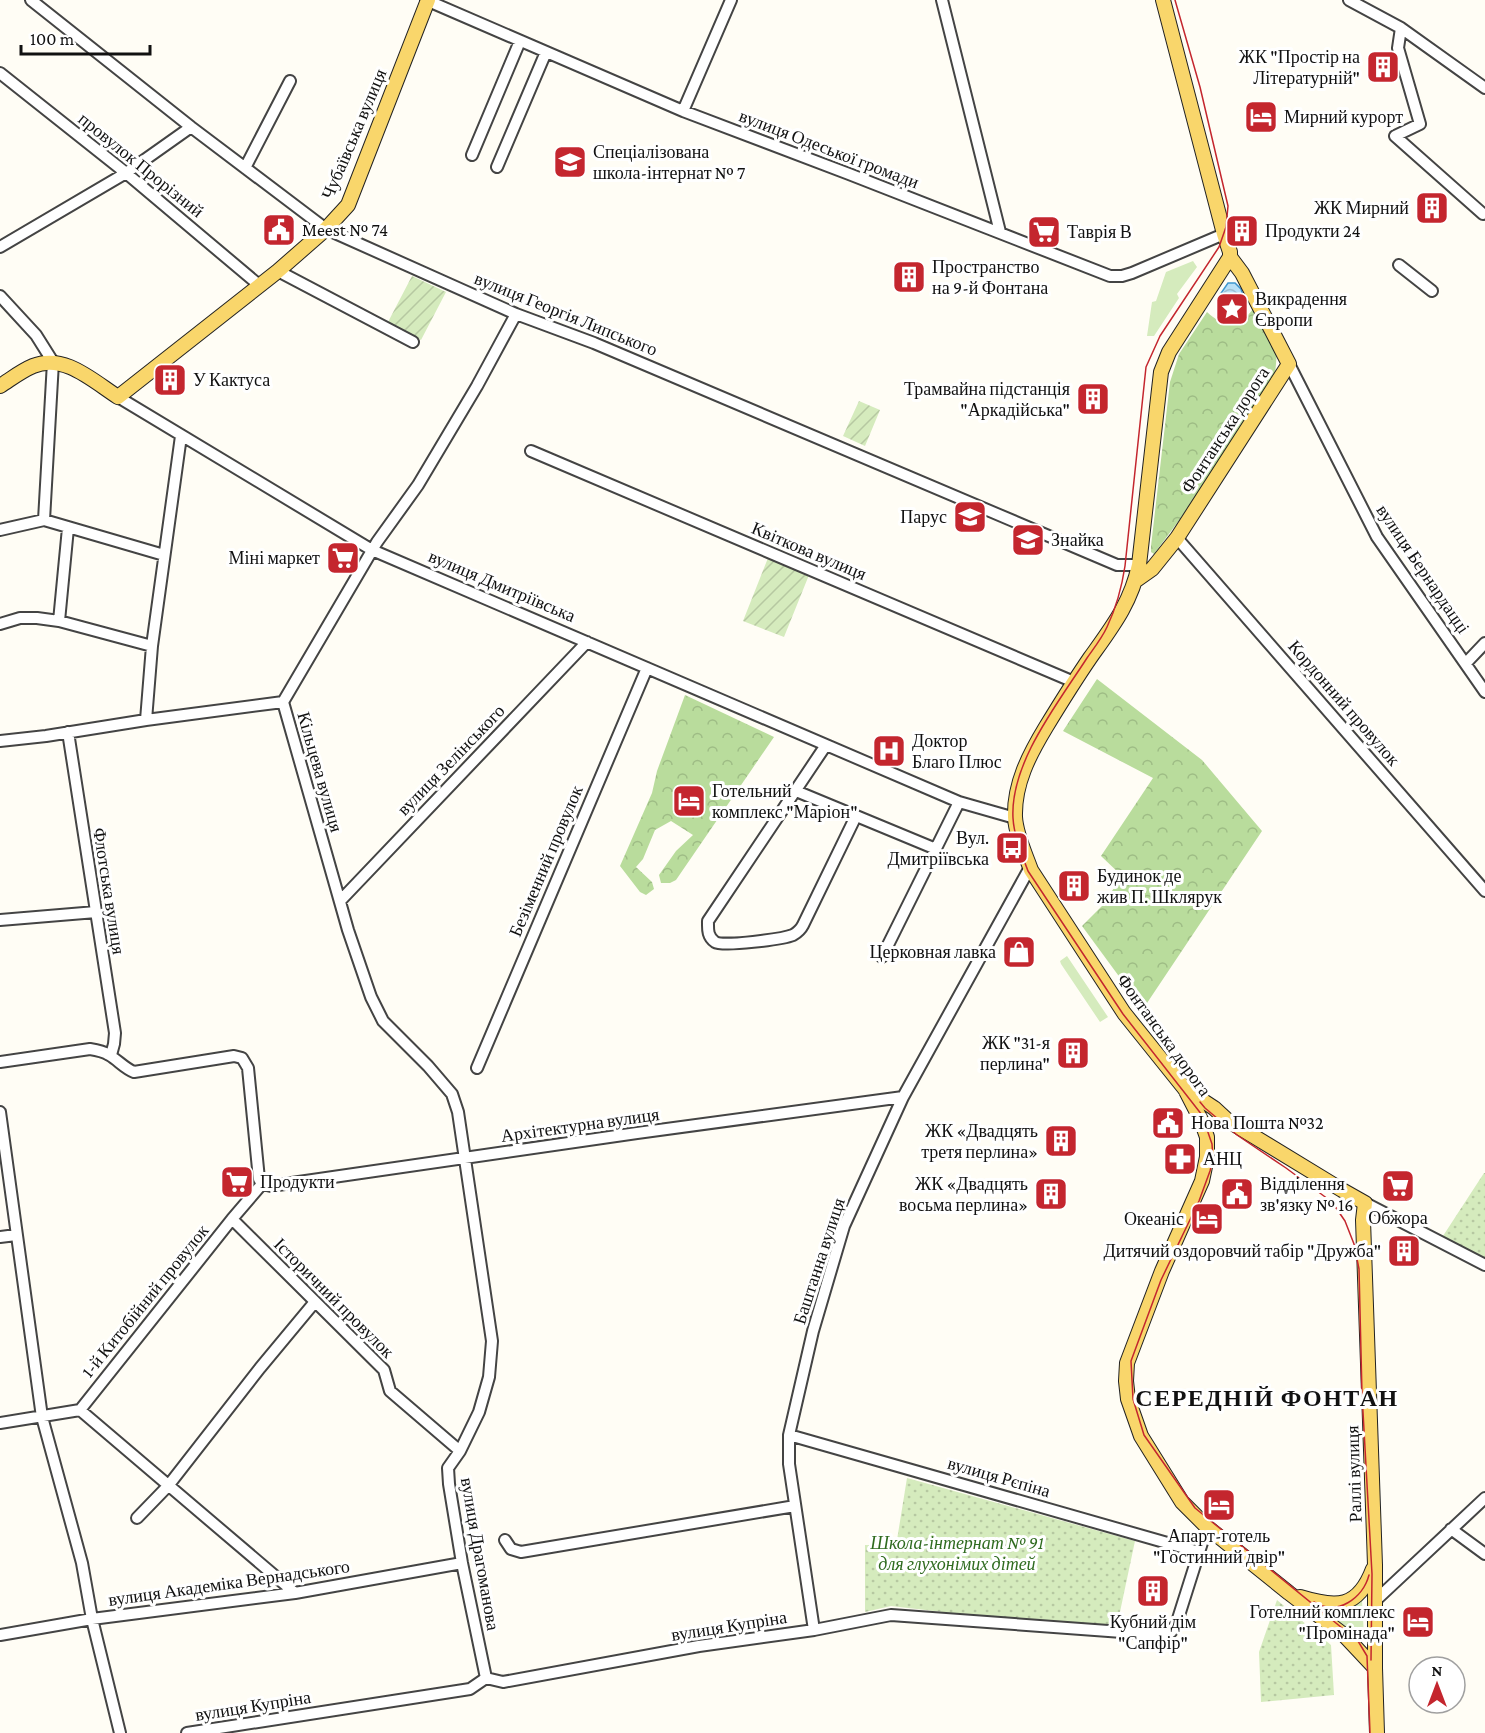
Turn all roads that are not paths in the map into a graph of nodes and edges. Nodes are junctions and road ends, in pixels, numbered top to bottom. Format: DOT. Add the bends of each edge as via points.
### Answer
graph roads {
  1 [pos="31,0"];
  2 [pos="427,0"];
  3 [pos="730,0"];
  4 [pos="942,0"];
  5 [pos="1163,0"];
  6 [pos="1349,0"];
  7 [pos="1401,28"];
  8 [pos="520,41"];
  9 [pos="546,52"];
  10 [pos="0,73"];
  11 [pos="290,81"];
  12 [pos="1485,88"];
  13 [pos="682,111"];
  14 [pos="191,127"];
  15 [pos="472,155"];
  16 [pos="497,167"];
  17 [pos="245,168"];
  18 [pos="126,173"];
  19 [pos="1483,214"];
  20 [pos="327,229"];
  21 [pos="1000,232"];
  22 [pos="1224,234"];
  23 [pos="0,247"];
  24 [pos="1230,257"];
  25 [pos="1399,265"];
  26 [pos="278,271"];
  27 [pos="259,285"];
  28 [pos="1432,291"];
  29 [pos="0,296"];
  30 [pos="516,314"];
  31 [pos="413,342"];
  32 [pos="53,362"];
  33 [pos="1288,364"];
  34 [pos="0,386"];
  35 [pos="118,397"];
  36 [pos="181,436"];
  37 [pos="531,451"];
  38 [pos="44,520"];
  39 [pos="68,528"];
  40 [pos="0,530"];
  41 [pos="1177,538"];
  42 [pos="372,550"];
  43 [pos="164,555"];
  44 [pos="1144,563"];
  45 [pos="59,621"];
  46 [pos="0,624"];
  47 [pos="587,642"];
  48 [pos="1485,643"];
  49 [pos="152,646"];
  50 [pos="1466,663"];
  51 [pos="647,668"];
  52 [pos="1074,682"];
  53 [pos="1485,692"];
  54 [pos="283,702"];
  55 [pos="146,720"];
  56 [pos="68,732"];
  57 [pos="0,741"];
  58 [pos="826,745"];
  59 [pos="796,791"];
  60 [pos="960,802"];
  61 [pos="856,816"];
  62 [pos="1015,818"];
  63 [pos="936,849"];
  64 [pos="1031,870"];
  65 [pos="1485,891"];
  66 [pos="340,901"];
  67 [pos="96,912"];
  68 [pos="0,920"];
  69 [pos="882,957"];
  70 [pos="111,1055"];
  71 [pos="0,1062"];
  72 [pos="477,1068"];
  73 [pos="1185,1089"];
  74 [pos="903,1097"];
  75 [pos="0,1112"];
  76 [pos="1227,1120"];
  77 [pos="1204,1130"];
  78 [pos="465,1158"];
  79 [pos="5,1179"];
  80 [pos="262,1184"];
  81 [pos="1365,1203"];
  82 [pos="232,1219"];
  83 [pos="16,1235"];
  84 [pos="0,1237"];
  85 [pos="1485,1265"];
  86 [pos="314,1303"];
  87 [pos="80,1410"];
  88 [pos="479,1412"];
  89 [pos="42,1417"];
  90 [pos="0,1423"];
  91 [pos="481,1424"];
  92 [pos="789,1435"];
  93 [pos="460,1450"];
  94 [pos="168,1486"];
  95 [pos="1485,1498"];
  96 [pos="795,1506"];
  97 [pos="137,1518"];
  98 [pos="1207,1527"];
  99 [pos="1451,1529"];
  100 [pos="505,1540"];
  101 [pos="1199,1552"];
  102 [pos="1485,1554"];
  103 [pos="462,1563"];
  104 [pos="1375,1565"];
  105 [pos="294,1593"];
  106 [pos="1289,1593"];
  107 [pos="1376,1600"];
  108 [pos="93,1618"];
  109 [pos="814,1629"];
  110 [pos="0,1635"];
  111 [pos="1375,1668"];
  112 [pos="486,1678"];
  113 [pos="120,1733"];
  114 [pos="187,1733"];
  115 [pos="1377,1733"];
  1 -- 14 [label="street, вулиця Георгія Липського"];
  2 -- 8 [label="street, вулиця Одеської громади"];
  2 -- 20 [label="main road, Чубаївська вулиця" via="348,205"];
  3 -- 13 [label="street"];
  4 -- 21 [label="street"];
  5 -- 22 [label="main road, Фонтанська дорога"];
  6 -- 7 [label="street"];
  7 -- 12 [label="street"];
  7 -- 19 [label="street" via="1398,48 1420,124 1395,136"];
  8 -- 9 [label="street, вулиця Одеської громади"];
  8 -- 15 [label="street"];
  9 -- 13 [label="street, вулиця Одеської громади"];
  9 -- 16 [label="street"];
  10 -- 18 [label="street, провулок Прорізний"];
  11 -- 17 [label="street"];
  13 -- 21 [label="street, вулиця Одеської громади"];
  14 -- 17 [label="street, вулиця Георгія Липського"];
  14 -- 18 [label="street"];
  17 -- 20 [label="street, вулиця Георгія Липського"];
  18 -- 23 [label="street"];
  18 -- 27 [label="street, провулок Прорізний"];
  20 -- 26 [label="main road, Чубаївська вулиця"];
  20 -- 30 [label="street, вулиця Георгія Липського"];
  21 -- 22 [label="street, вулиця Одеської громади" via="1110,276 1122,276"];
  22 -- 24 [label="main road, Фонтанська дорога"];
  24 -- 33 [label="main road, Фонтанська дорога"];
  24 -- 44 [label="main road" via="1169,352 1161,372"];
  25 -- 28 [label="street"];
  26 -- 27 [label="main road, Чубаївська вулиця"];
  26 -- 31 [label="street"];
  27 -- 35 [label="main road, Чубаївська вулиця"];
  29 -- 32 [label="street" via="36,335"];
  30 -- 42 [label="street, Кільцева вулиця" via="418,485"];
  30 -- 44 [label="street, вулиця Георгія Липського" via="594,343 1117,565"];
  32 -- 34 [label="main road" via="32,366"];
  32 -- 35 [label="main road, вулиця Дмитріївська" via="76,370"];
  32 -- 38 [label="street"];
  33 -- 41 [label="main road, Фонтанська дорога"];
  33 -- 50 [label="street, вулиця Бернардацці" via="1377,537"];
  35 -- 36 [label="street, вулиця Дмитріївська"];
  36 -- 42 [label="street, вулиця Дмитріївська"];
  36 -- 43 [label="street"];
  37 -- 52 [label="street, Квіткова вулиця"];
  38 -- 39 [label="street"];
  38 -- 40 [label="street"];
  39 -- 43 [label="street"];
  39 -- 45 [label="street"];
  41 -- 44 [label="main road, Фонтанська дорога"];
  41 -- 65 [label="street, Кордонний провулок"];
  42 -- 47 [label="street, вулиця Дмитріївська"];
  42 -- 54 [label="street, Кільцева вулиця"];
  43 -- 49 [label="street"];
  44 -- 52 [label="main road, Фонтанська дорога" via="1124,609"];
  45 -- 46 [label="street" via="20,618"];
  45 -- 49 [label="street"];
  47 -- 51 [label="street, вулиця Дмитріївська"];
  47 -- 66 [label="street, вулиця Зелінського"];
  48 -- 50 [label="street"];
  49 -- 55 [label="street"];
  50 -- 53 [label="street, вулиця Бернардацці"];
  51 -- 58 [label="street, вулиця Дмитріївська"];
  51 -- 72 [label="street, Безіменний провулок"];
  52 -- 62 [label="main road, Фонтанська дорога" via="1030,753 1021,776"];
  54 -- 55 [label="street"];
  54 -- 66 [label="street, Кільцева вулиця"];
  55 -- 56 [label="street"];
  56 -- 57 [label="street"];
  56 -- 67 [label="street, Флотська вулиця"];
  58 -- 59 [label="street"];
  58 -- 60 [label="street, вулиця Дмитріївська"];
  59 -- 61 [label="street"];
  59 -- 61 [label="street" via="708,921 708,933 720,945 797,933"];
  60 -- 62 [label="street, вулиця Дмитріївська"];
  60 -- 63 [label="street"];
  61 -- 63 [label="street"];
  62 -- 64 [label="main road, Фонтанська дорога"];
  63 -- 69 [label="street"];
  64 -- 73 [label="main road, Фонтанська дорога" via="1124,1013"];
  64 -- 74 [label="street, Баштанна вулиця"];
  66 -- 78 [label="street, Кільцева вулиця" via="371,997 383,1021 452,1094"];
  67 -- 68 [label="street"];
  67 -- 70 [label="street, Флотська вулиця" via="115,1033"];
  70 -- 71 [label="street" via="90,1049"];
  70 -- 80 [label="street" via="134,1072 234,1056 242,1058 248,1068"];
  73 -- 76 [label="main road"];
  73 -- 77 [label="main road, Фонтанська дорога"];
  74 -- 78 [label="street, Архітектурна вулиця"];
  74 -- 92 [label="street, Баштанна вулиця" via="844,1226 813,1331"];
  75 -- 79 [label="street"];
  76 -- 77 [label="main road" via="1212,1116"];
  76 -- 81 [label="main road"];
  77 -- 98 [label="main road, Фонтанська дорога" via="1207,1157 1202,1181 1142,1322 1127,1363 1126,1381 1141,1436 1182,1502"];
  78 -- 80 [label="street, Архітектурна вулиця" via="271,1186"];
  78 -- 88 [label="street, вулиця Драгоманова" via="492,1341 489,1377"];
  79 -- 83 [label="street"];
  80 -- 82 [label="street, 1-й Китобійний провулок"];
  81 -- 85 [label="street"];
  81 -- 104 [label="main road, Раллі вулиця"];
  82 -- 86 [label="street, Історичний провулок"];
  82 -- 87 [label="street, 1-й Китобійний провулок"];
  83 -- 84 [label="street"];
  83 -- 89 [label="street"];
  86 -- 93 [label="street, Історичний провулок" via="384,1370 390,1391"];
  86 -- 94 [label="street"];
  87 -- 89 [label="street"];
  87 -- 94 [label="street"];
  88 -- 91 [label="street"];
  88 -- 93 [label="street, вулиця Драгоманова"];
  89 -- 90 [label="street"];
  89 -- 108 [label="street"];
  92 -- 96 [label="street, Баштанна вулиця"];
  92 -- 101 [label="street, вулиця Рєпіна"];
  93 -- 103 [label="street, вулиця Драгоманова" via="448,1468"];
  94 -- 97 [label="street"];
  94 -- 105 [label="street"];
  95 -- 99 [label="street"];
  96 -- 100 [label="street" via="521,1552 511,1549"];
  96 -- 109 [label="street, Баштанна вулиця"];
  98 -- 101 [label="street, вулиця Купріна"];
  98 -- 106 [label="main road, Фонтанська дорога"];
  99 -- 102 [label="street"];
  99 -- 107 [label="street"];
  101 -- 109 [label="street, вулиця Купріна" via="1176,1625 1163,1635 891,1615"];
  103 -- 105 [label="street, вулиця Академіка Вернадського"];
  103 -- 112 [label="street, вулиця Драгоманова"];
  104 -- 106 [label="main road" via="1367,1584 1351,1600 1333,1605"];
  104 -- 107 [label="main road, Раллі вулиця"];
  105 -- 108 [label="street, вулиця Академіка Вернадського"];
  106 -- 111 [label="main road, Фонтанська дорога" via="1344,1635"];
  107 -- 111 [label="main road, Раллі вулиця"];
  108 -- 110 [label="street, вулиця Академіка Вернадського"];
  108 -- 113 [label="street"];
  109 -- 112 [label="street, вулиця Купріна" via="503,1682"];
  111 -- 115 [label="main road"];
  112 -- 114 [label="street, вулиця Купріна" via="470,1689"];
}
